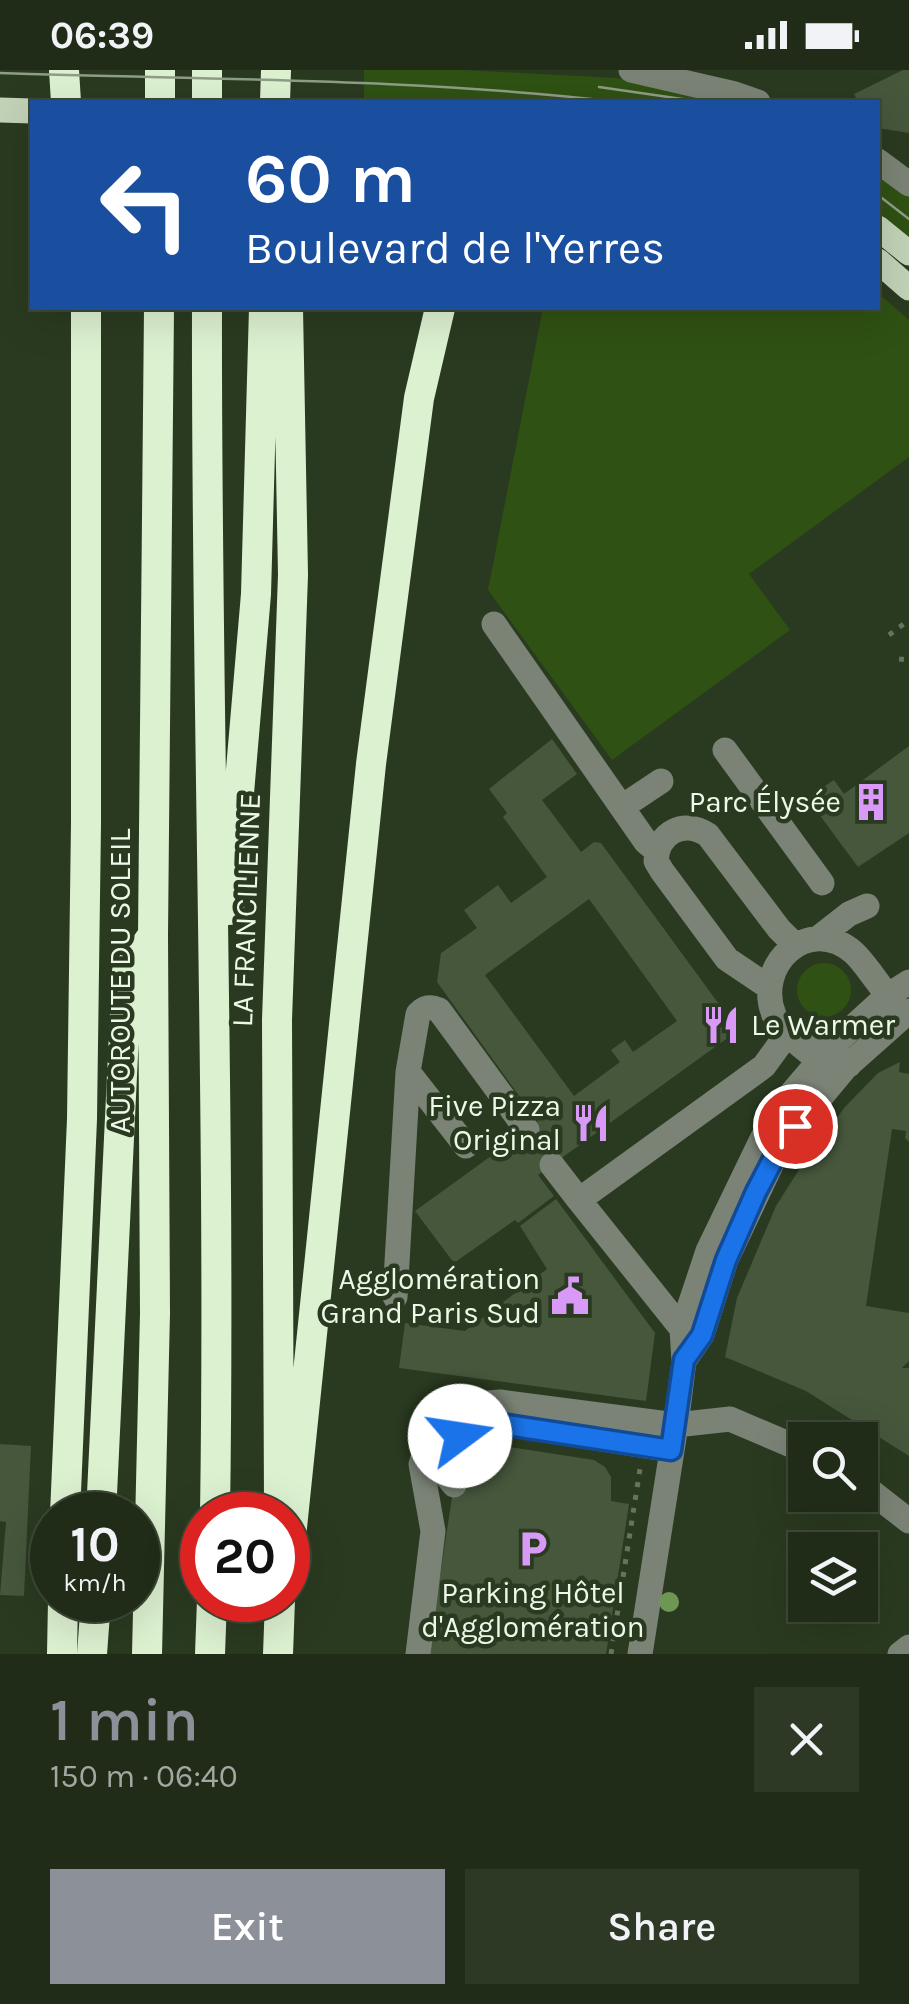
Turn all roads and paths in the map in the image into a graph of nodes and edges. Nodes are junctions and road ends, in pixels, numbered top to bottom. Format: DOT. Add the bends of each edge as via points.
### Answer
graph roads {
  1 [pos="64,70"];
  2 [pos="86,70"];
  3 [pos="160,70"];
  4 [pos="207,70"];
  5 [pos="278,70"];
  6 [pos="631,70"];
  7 [pos="66,100"];
  8 [pos="86,100"];
  9 [pos="160,100"];
  10 [pos="207,100"];
  11 [pos="278,100"];
  12 [pos="752,100"];
  13 [pos="880,162"];
  14 [pos="909,184"];
  15 [pos="880,230"];
  16 [pos="909,252"];
  17 [pos="880,263"];
  18 [pos="909,288"];
  19 [pos="76,310"];
  20 [pos="86,310"];
  21 [pos="159,310"];
  22 [pos="207,310"];
  23 [pos="264,310"];
  24 [pos="288,310"];
  25 [pos="420,310"];
  26 [pos="440,310"];
  27 [pos="418,398"];
  28 [pos="86,526"];
  29 [pos="909,620"];
  30 [pos="494,624"];
  31 [pos="888,634"];
  32 [pos="898,659"];
  33 [pos="909,660"];
  34 [pos="725,750"];
  35 [pos="661,780"];
  36 [pos="622,808"];
  37 [pos="657,851"];
  38 [pos="822,883"];
  39 [pos="153,935"];
  40 [pos="806,942"];
  41 [pos="854,952"];
  42 [pos="770,988"];
  43 [pos="905,1002"];
  44 [pos="788,1033"];
  45 [pos="835,1057"];
  46 [pos="216,1058"];
  47 [pos="408,1072"];
  48 [pos="527,1130"];
  49 [pos="466,1146"];
  50 [pos="552,1165"];
  51 [pos="579,1200"];
  52 [pos="395,1297"];
  53 [pos="682,1330"];
  54 [pos="684,1360"];
  55 [pos="479,1423"];
  56 [pos="674,1437"];
  57 [pos="788,1444"];
  58 [pos="642,1445"];
  59 [pos="488,1450"];
  60 [pos="454,1485"];
  61 [pos="66,1492"];
  62 [pos="102,1492"];
  63 [pos="215,1492"];
  64 [pos="280,1492"];
  65 [pos="296,1492"];
  66 [pos="878,1498"];
  67 [pos="909,1521"];
  68 [pos="63,1622"];
  69 [pos="94,1622"];
  70 [pos="211,1622"];
  71 [pos="281,1622"];
  72 [pos="909,1646"];
  73 [pos="62,1654"];
  74 [pos="92,1654"];
  75 [pos="147,1654"];
  76 [pos="210,1654"];
  77 [pos="278,1654"];
  78 [pos="418,1654"];
  79 [pos="611,1654"];
  80 [pos="640,1654"];
  81 [pos="900,1654"];
  1 -- 7 [label="highway"];
  2 -- 8 [label="highway"];
  3 -- 9 [label="highway"];
  4 -- 10 [label="highway"];
  5 -- 11 [label="highway"];
  6 -- 12 [label="street"];
  13 -- 14 [label="street"];
  15 -- 16 [label="main road"];
  17 -- 18 [label="main road"];
  19 -- 28 [label="highway"];
  20 -- 28 [label="highway"];
  21 -- 39 [label="highway, AUTOROUTE DU SOLEIL"];
  22 -- 46 [label="highway"];
  23 -- 46 [label="highway" via="256,594"];
  24 -- 64 [label="highway, LA FRANCILIENNE" via="293,575 278,1000"];
  25 -- 27 [label="highway"];
  26 -- 27 [label="highway"];
  27 -- 65 [label="highway" via="359,866"];
  28 -- 61 [label="highway" via="82,1119"];
  29 -- 31 [label="path"];
  30 -- 36 [label="street"];
  32 -- 33 [label="path"];
  34 -- 38 [label="street"];
  35 -- 36 [label="street"];
  36 -- 37 [label="street"];
  37 -- 40 [label="street" via="681,826 701,830"];
  37 -- 42 [label="street" via="662,871 727,959"];
  39 -- 62 [label="highway" via="126,970"];
  39 -- 75 [label="highway, AUTOROUTE DU SOLEIL" via="155,1312"];
  40 -- 41 [label="street" via="829,940"];
  40 -- 41 [label="street" via="867,906"];
  40 -- 42 [label="street" via="780,957"];
  41 -- 43 [label="street"];
  42 -- 44 [label="street" via="775,1018"];
  43 -- 45 [label="street"];
  44 -- 45 [label="street" via="804,1035"];
  44 -- 51 [label="street" via="764,1066"];
  45 -- 53 [label="street" via="763,1137 708,1252"];
  45 -- 54 [label="street" via="773,1141 702,1335"];
  46 -- 63 [label="highway"];
  47 -- 48 [label="street" via="418,1014 439,1010"];
  47 -- 49 [label="street"];
  47 -- 52 [label="street"];
  50 -- 51 [label="street"];
  51 -- 53 [label="street"];
  53 -- 54 [label="street"];
  54 -- 56 [label="street"];
  55 -- 58 [label="street"];
  55 -- 59 [label="street"];
  55 -- 60 [label="street" via="440,1453"];
  56 -- 57 [label="street" via="730,1419"];
  56 -- 58 [label="street"];
  56 -- 78 [label="street" via="500,1402 464,1405 444,1418 422,1464 433,1531"];
  56 -- 80 [label="street"];
  58 -- 79 [label="path"];
  66 -- 67 [label="street"];
  68 -- 73 [label="highway"];
  69 -- 74 [label="highway"];
  70 -- 76 [label="highway"];
  71 -- 77 [label="highway"];
  72 -- 81 [label="street"];
}
